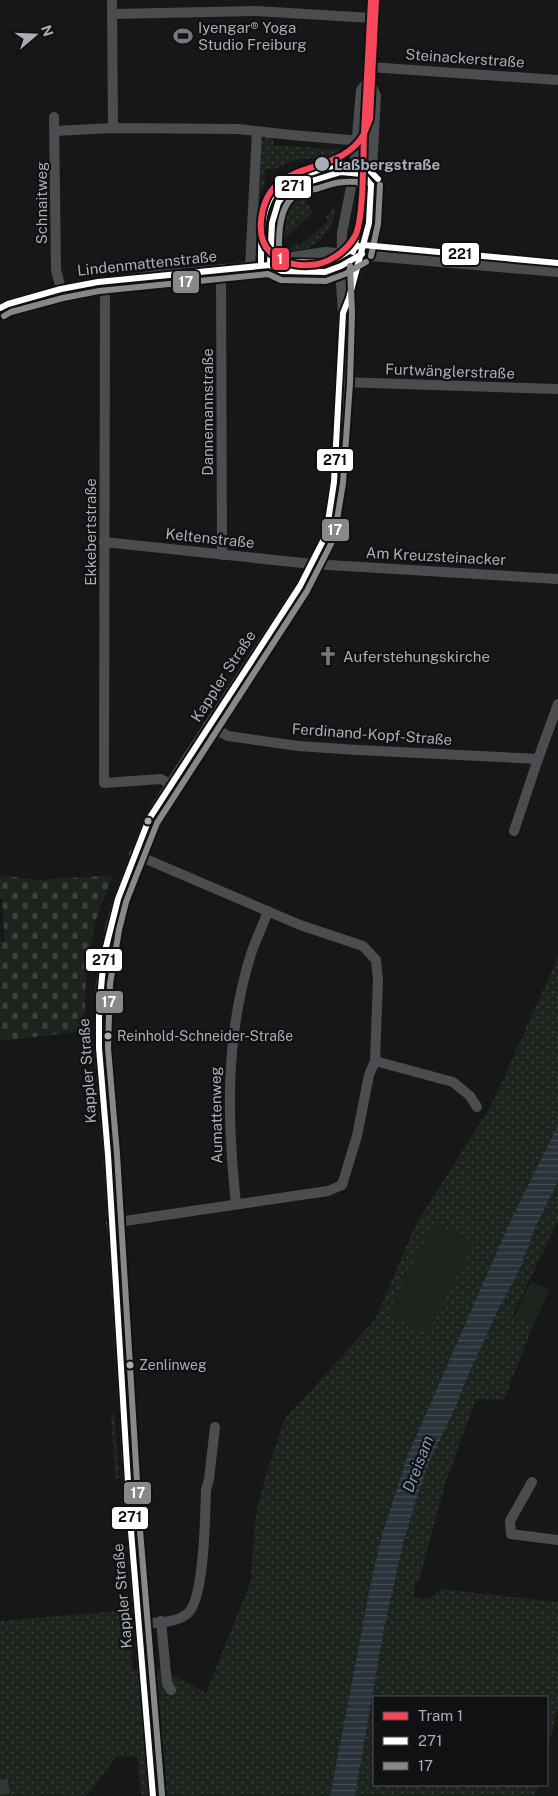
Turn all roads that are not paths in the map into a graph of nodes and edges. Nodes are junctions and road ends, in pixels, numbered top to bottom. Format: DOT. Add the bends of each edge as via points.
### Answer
graph roads {
  1 [pos="112,0"];
  2 [pos="373,0"];
  3 [pos="112,14"];
  4 [pos="372,18"];
  5 [pos="369,67"];
  6 [pos="369,80"];
  7 [pos="558,80"];
  8 [pos="54,117"];
  9 [pos="113,128"];
  10 [pos="56,131"];
  11 [pos="257,132"];
  12 [pos="357,140"];
  13 [pos="374,142"];
  14 [pos="341,252"];
  15 [pos="362,254"];
  16 [pos="270,265"];
  17 [pos="341,266"];
  18 [pos="250,267"];
  19 [pos="221,269"];
  20 [pos="558,272"];
  21 [pos="104,281"];
  22 [pos="61,289"];
  23 [pos="0,308"];
  24 [pos="343,313"];
  25 [pos="341,382"];
  26 [pos="558,389"];
  27 [pos="104,542"];
  28 [pos="222,555"];
  29 [pos="312,564"];
  30 [pos="558,579"];
  31 [pos="558,704"];
  32 [pos="208,725"];
  33 [pos="538,759"];
  34 [pos="170,784"];
  35 [pos="514,831"];
  36 [pos="134,854"];
  37 [pos="268,911"];
  38 [pos="375,1061"];
  39 [pos="477,1107"];
  40 [pos="236,1204"];
  41 [pos="111,1223"];
  42 [pos="215,1427"];
  43 [pos="532,1482"];
  44 [pos="558,1540"];
  45 [pos="161,1621"];
  46 [pos="139,1624"];
  47 [pos="171,1690"];
  48 [pos="153,1796"];
  1 -- 3 [label="street"];
  2 -- 4 [label="street"];
  3 -- 4 [label="street" via="256,11"];
  3 -- 9 [label="street"];
  4 -- 5 [label="street"];
  5 -- 6 [label="street"];
  5 -- 7 [label="street, Steinackerstraße"];
  6 -- 12 [label="street, Kappler Straße" via="361,90"];
  6 -- 13 [label="street, Kappler Straße" via="376,96"];
  8 -- 10 [label="street, Schnaitweg"];
  9 -- 10 [label="street"];
  9 -- 11 [label="street" via="211,128"];
  10 -- 22 [label="street, Schnaitweg" via="56,270"];
  11 -- 12 [label="street"];
  11 -- 18 [label="street"];
  12 -- 13 [label="street"];
  12 -- 14 [label="street, Kappler Straße"];
  13 -- 15 [label="street, Kappler Straße" via="369,223"];
  14 -- 15 [label="street, Lindenmattenstraße"];
  14 -- 16 [label="street, Lindenmattenstraße" via="292,257"];
  14 -- 17 [label="street, Kappler Straße"];
  15 -- 17 [label="street, Lindenmattenstraße"];
  15 -- 20 [label="street"];
  15 -- 24 [label="street, Kappler Straße"];
  16 -- 17 [label="street, Lindenmattenstraße" via="282,271 325,272"];
  16 -- 18 [label="street, Lindenmattenstraße"];
  17 -- 24 [label="street, Kappler Straße"];
  18 -- 19 [label="street, Lindenmattenstraße"];
  19 -- 21 [label="street, Lindenmattenstraße"];
  19 -- 28 [label="street, Dannemannstraße"];
  21 -- 22 [label="street, Lindenmattenstraße"];
  21 -- 27 [label="street, Ekkebertstraße"];
  22 -- 23 [label="street, Lindenmattenstraße"];
  24 -- 25 [label="street, Kappler Straße"];
  25 -- 26 [label="street, Furtwänglerstraße"];
  25 -- 29 [label="street, Kappler Straße" via="331,509 326,535"];
  27 -- 28 [label="street, Keltenstraße"];
  27 -- 34 [label="street, Ekkebertstraße" via="104,783 162,779"];
  28 -- 29 [label="street, Keltenstraße"];
  29 -- 30 [label="street, Am Kreuzsteinacker"];
  29 -- 32 [label="street, Kappler Straße"];
  31 -- 33 [label="street"];
  32 -- 33 [label="street, Ferdinand-Kopf-Straße" via="228,736 298,746"];
  32 -- 34 [label="street, Kappler Straße"];
  33 -- 35 [label="street"];
  34 -- 36 [label="street, Kappler Straße" via="149,819"];
  36 -- 37 [label="street"];
  36 -- 41 [label="street, Kappler Straße" via="110,928 99,1011"];
  37 -- 38 [label="street" via="363,946 376,960"];
  37 -- 40 [label="street, Aumattenweg" via="252,952 232,1036 229,1126"];
  38 -- 39 [label="street" via="453,1082 470,1096"];
  38 -- 40 [label="street" via="342,1185 328,1191"];
  40 -- 41 [label="street"];
  41 -- 46 [label="street, Kappler Straße"];
  42 -- 45 [label="street" via="206,1490 198,1595 188,1614 175,1621"];
  43 -- 44 [label="street" via="510,1521 511,1534"];
  45 -- 46 [label="street"];
  45 -- 47 [label="street" via="166,1684"];
  46 -- 48 [label="street, Kappler Straße"];
}
